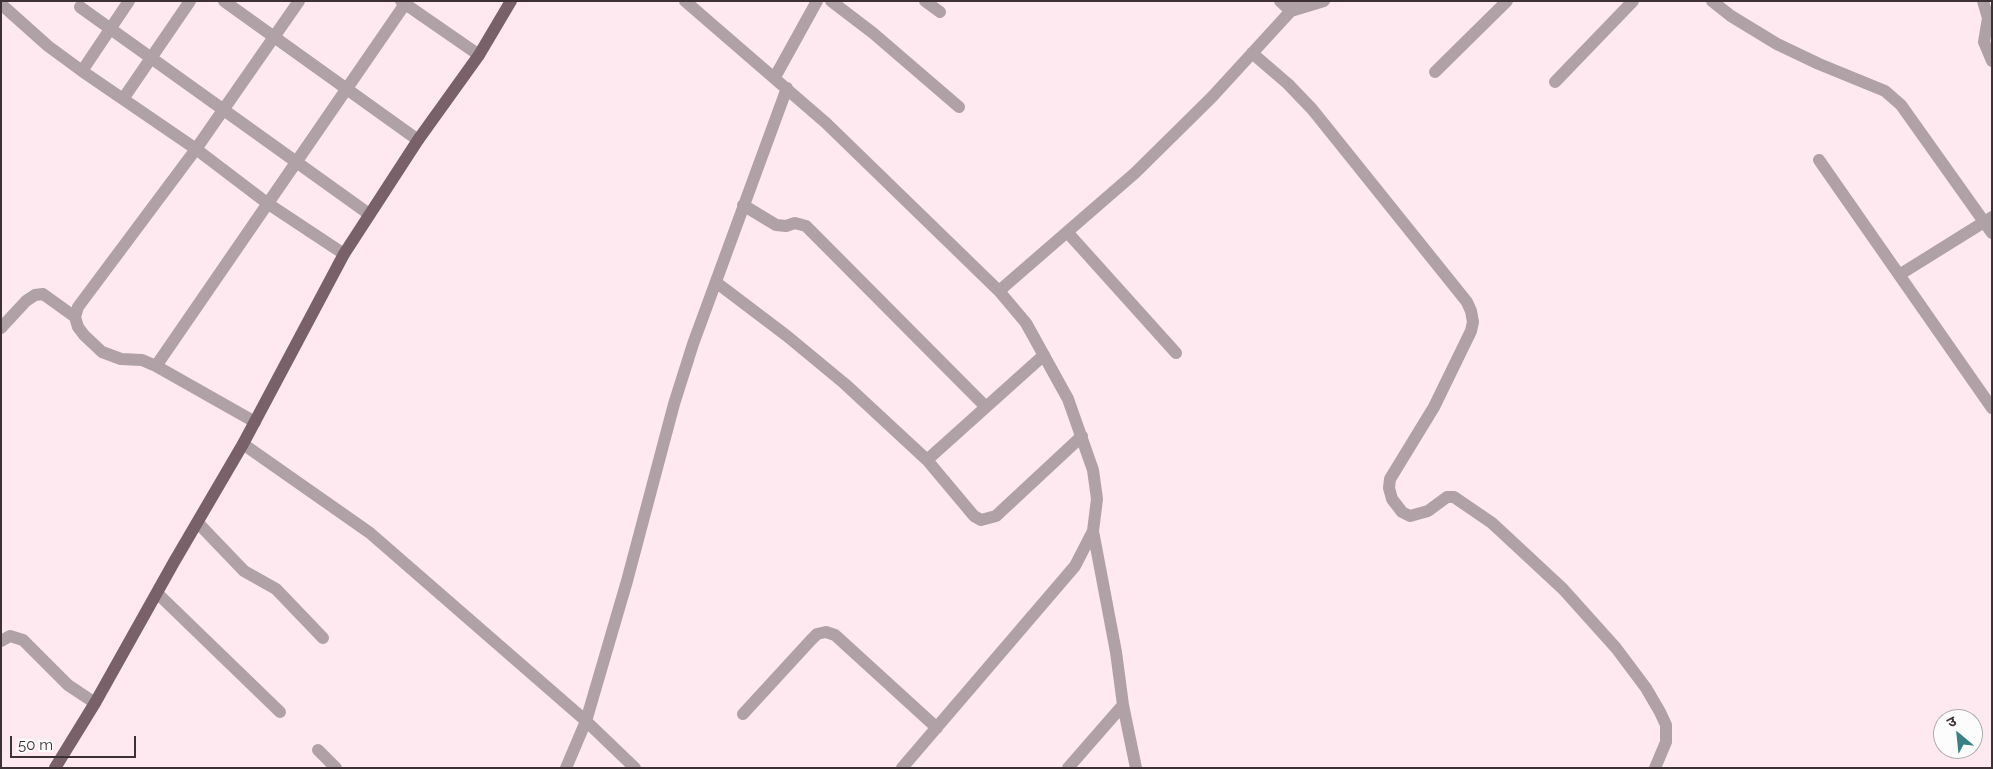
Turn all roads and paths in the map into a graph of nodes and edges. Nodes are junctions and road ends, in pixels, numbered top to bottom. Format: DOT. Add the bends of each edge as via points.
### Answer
graph roads {
  1 [pos="129,1"];
  2 [pos="190,1"];
  3 [pos="224,1"];
  4 [pos="299,1"];
  5 [pos="512,1"];
  6 [pos="685,1"];
  7 [pos="818,1"];
  8 [pos="831,1"];
  9 [pos="925,1"];
  10 [pos="1280,1"];
  11 [pos="1300,1"];
  12 [pos="1324,1"];
  13 [pos="1506,1"];
  14 [pos="1633,1"];
  15 [pos="1712,1"];
  16 [pos="1983,1"];
  17 [pos="403,3"];
  18 [pos="1,4"];
  19 [pos="80,7"];
  20 [pos="1291,11"];
  21 [pos="940,12"];
  22 [pos="111,28"];
  23 [pos="275,36"];
  24 [pos="1252,53"];
  25 [pos="479,55"];
  26 [pos="152,57"];
  27 [pos="1992,61"];
  28 [pos="82,71"];
  29 [pos="1435,72"];
  30 [pos="775,77"];
  31 [pos="1555,82"];
  32 [pos="346,87"];
  33 [pos="787,88"];
  34 [pos="123,99"];
  35 [pos="959,107"];
  36 [pos="223,110"];
  37 [pos="418,140"];
  38 [pos="196,149"];
  39 [pos="1819,160"];
  40 [pos="296,162"];
  41 [pos="267,202"];
  42 [pos="743,204"];
  43 [pos="369,214"];
  44 [pos="1988,219"];
  45 [pos="1068,233"];
  46 [pos="1992,233"];
  47 [pos="344,254"];
  48 [pos="1899,275"];
  49 [pos="717,283"];
  50 [pos="1000,292"];
  51 [pos="75,317"];
  52 [pos="1,328"];
  53 [pos="1176,353"];
  54 [pos="1044,355"];
  55 [pos="156,366"];
  56 [pos="985,406"];
  57 [pos="1992,408"];
  58 [pos="256,422"];
  59 [pos="1082,436"];
  60 [pos="243,444"];
  61 [pos="927,460"];
  62 [pos="198,523"];
  63 [pos="1093,531"];
  64 [pos="157,592"];
  65 [pos="324,638"];
  66 [pos="1,641"];
  67 [pos="95,703"];
  68 [pos="1123,705"];
  69 [pos="280,712"];
  70 [pos="743,714"];
  71 [pos="586,721"];
  72 [pos="937,728"];
  73 [pos="318,750"];
  74 [pos="55,768"];
  75 [pos="336,768"];
  76 [pos="566,768"];
  77 [pos="635,768"];
  78 [pos="902,768"];
  79 [pos="1068,768"];
  80 [pos="1136,768"];
  81 [pos="1655,768"];
  1 -- 22 [label="street"];
  2 -- 26 [label="street"];
  3 -- 23 [label="street"];
  4 -- 23 [label="street"];
  5 -- 25 [label="main road"];
  6 -- 30 [label="street"];
  7 -- 30 [label="street"];
  8 -- 35 [label="street"];
  9 -- 21 [label="street"];
  10 -- 20 [label="street"];
  11 -- 20 [label="street"];
  12 -- 20 [label="street"];
  13 -- 29 [label="street"];
  14 -- 31 [label="street"];
  15 -- 44 [label="street" via="1777,44 1885,91 1901,105"];
  16 -- 27 [label="street" via="1988,18 1984,42"];
  17 -- 25 [label="street"];
  17 -- 32 [label="street"];
  18 -- 28 [label="street"];
  19 -- 22 [label="street"];
  20 -- 24 [label="street"];
  22 -- 26 [label="street"];
  22 -- 28 [label="street"];
  23 -- 32 [label="street"];
  23 -- 36 [label="street"];
  24 -- 45 [label="street" via="1135,173"];
  24 -- 81 [label="street" via="1312,109 1455,286 1471,311 1474,322 1471,331 1434,407 1390,479 1392,498 1402,512 1410,516 1428,511 1447,497 1454,498 1492,523 1563,589 1616,648 1660,712 1666,725 1666,742"];
  25 -- 37 [label="main road"];
  26 -- 34 [label="street"];
  26 -- 36 [label="street"];
  28 -- 34 [label="street"];
  30 -- 33 [label="street"];
  32 -- 37 [label="street"];
  32 -- 40 [label="street"];
  33 -- 42 [label="street"];
  33 -- 50 [label="street" via="885,178"];
  34 -- 38 [label="street"];
  36 -- 38 [label="street"];
  36 -- 40 [label="street"];
  37 -- 43 [label="main road"];
  38 -- 41 [label="street"];
  38 -- 51 [label="street" via="78,307"];
  39 -- 48 [label="street"];
  40 -- 41 [label="street"];
  40 -- 43 [label="street"];
  41 -- 47 [label="street"];
  41 -- 55 [label="street"];
  42 -- 49 [label="street"];
  42 -- 56 [label="street" via="776,225 796,223 806,226"];
  43 -- 47 [label="main road"];
  44 -- 46 [label="street"];
  44 -- 48 [label="street"];
  45 -- 50 [label="street"];
  45 -- 53 [label="street"];
  47 -- 58 [label="main road"];
  48 -- 57 [label="street"];
  49 -- 61 [label="street" via="845,384"];
  49 -- 71 [label="street" via="674,404"];
  50 -- 54 [label="street" via="1026,323"];
  51 -- 52 [label="street" via="43,294 35,295"];
  51 -- 55 [label="street" via="84,335 102,352"];
  54 -- 56 [label="street"];
  54 -- 59 [label="street" via="1068,399"];
  55 -- 58 [label="street"];
  56 -- 61 [label="street"];
  58 -- 60 [label="main road"];
  59 -- 61 [label="street" via="996,516 987,520 974,516"];
  59 -- 63 [label="street" via="1093,470 1096,499"];
  60 -- 62 [label="main road"];
  60 -- 71 [label="street" via="370,533"];
  62 -- 64 [label="main road"];
  62 -- 65 [label="street" via="244,571 276,589"];
  63 -- 68 [label="street"];
  63 -- 72 [label="street" via="1075,566"];
  64 -- 67 [label="main road"];
  64 -- 69 [label="street"];
  66 -- 67 [label="street" via="10,636 24,640 68,686"];
  67 -- 74 [label="main road"];
  68 -- 79 [label="street"];
  68 -- 80 [label="street"];
  70 -- 72 [label="street" via="810,640 826,632 835,635"];
  71 -- 76 [label="street"];
  71 -- 77 [label="street"];
  72 -- 78 [label="street"];
  73 -- 75 [label="street"];
}
